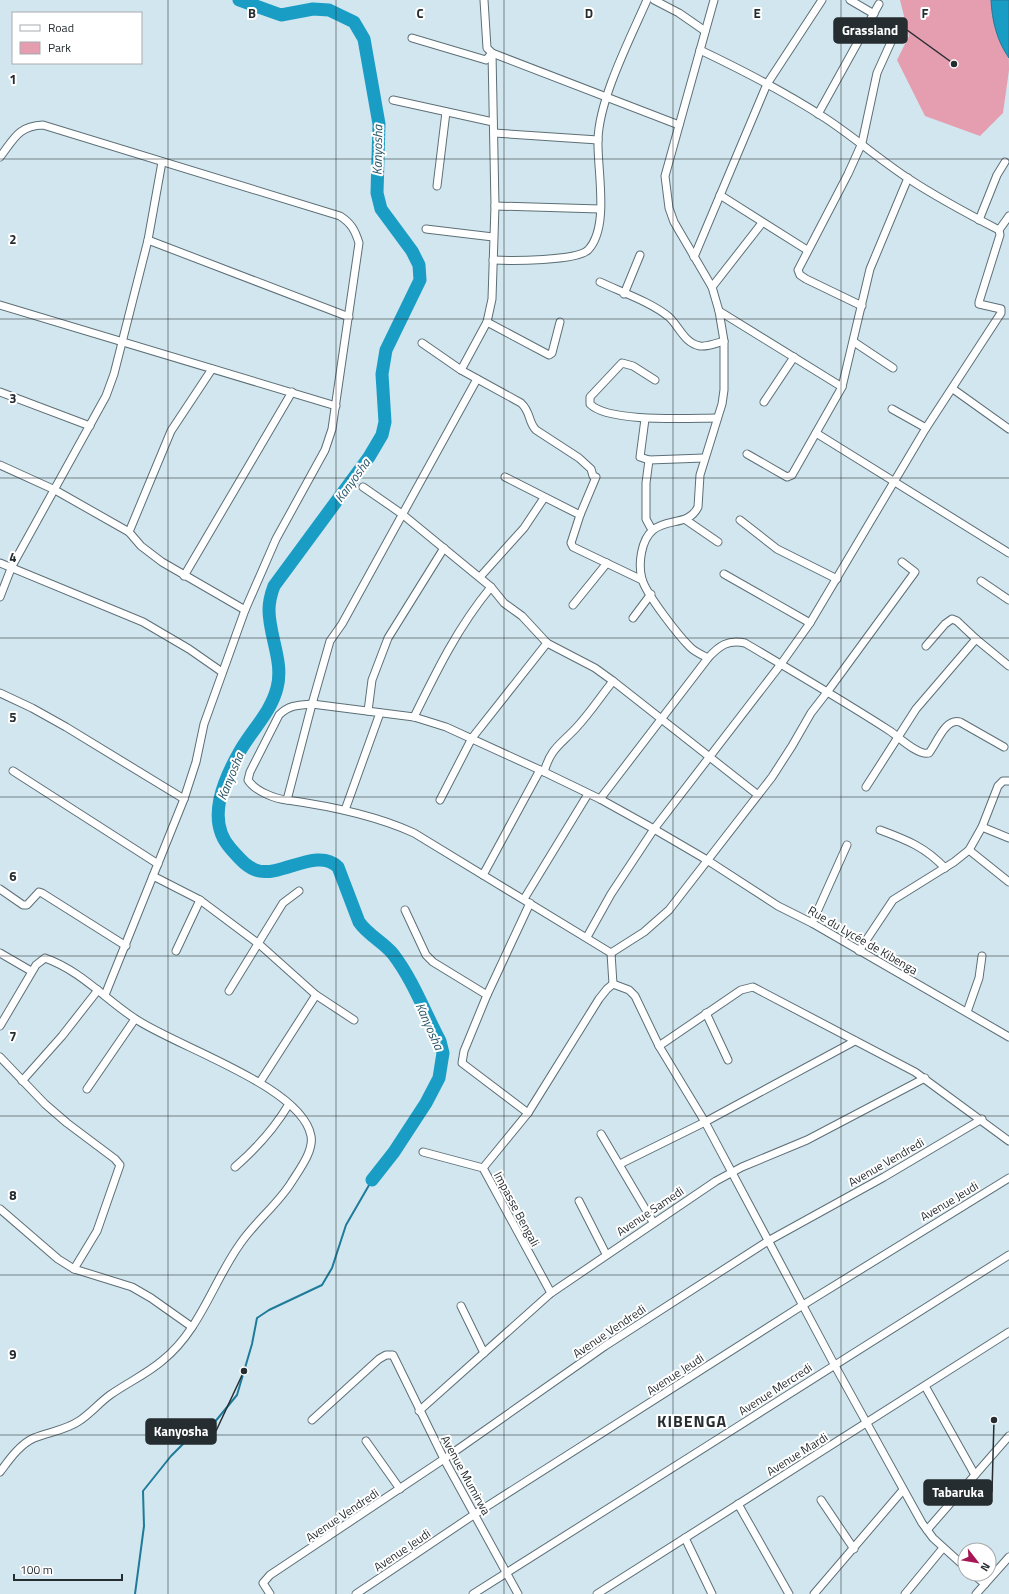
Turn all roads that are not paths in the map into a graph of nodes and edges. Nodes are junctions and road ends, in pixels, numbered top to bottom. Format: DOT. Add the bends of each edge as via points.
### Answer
graph roads {
  1 [pos="484,0"];
  2 [pos="647,0"];
  3 [pos="654,0"];
  4 [pos="714,0"];
  5 [pos="822,0"];
  6 [pos="850,0"];
  7 [pos="879,4"];
  8 [pos="874,14"];
  9 [pos="896,30"];
  10 [pos="705,31"];
  11 [pos="412,38"];
  12 [pos="700,50"];
  13 [pos="492,53"];
  14 [pos="767,84"];
  15 [pos="606,98"];
  16 [pos="393,100"];
  17 [pos="446,112"];
  18 [pos="818,114"];
  19 [pos="493,122"];
  20 [pos="679,125"];
  21 [pos="494,133"];
  22 [pos="598,140"];
  23 [pos="862,143"];
  24 [pos="0,157"];
  25 [pos="162,162"];
  26 [pos="1005,162"];
  27 [pos="908,178"];
  28 [pos="436,186"];
  29 [pos="720,195"];
  30 [pos="495,206"];
  31 [pos="600,209"];
  32 [pos="1009,216"];
  33 [pos="979,220"];
  34 [pos="762,223"];
  35 [pos="426,229"];
  36 [pos="999,230"];
  37 [pos="493,238"];
  38 [pos="148,240"];
  39 [pos="807,250"];
  40 [pos="640,255"];
  41 [pos="694,257"];
  42 [pos="493,260"];
  43 [pos="600,282"];
  44 [pos="712,287"];
  45 [pos="624,294"];
  46 [pos="0,305"];
  47 [pos="862,306"];
  48 [pos="719,311"];
  49 [pos="349,317"];
  50 [pos="487,322"];
  51 [pos="560,322"];
  52 [pos="122,342"];
  53 [pos="724,342"];
  54 [pos="854,342"];
  55 [pos="422,343"];
  56 [pos="794,358"];
  57 [pos="894,368"];
  58 [pos="212,369"];
  59 [pos="461,370"];
  60 [pos="477,379"];
  61 [pos="655,380"];
  62 [pos="842,387"];
  63 [pos="953,389"];
  64 [pos="0,392"];
  65 [pos="292,392"];
  66 [pos="764,402"];
  67 [pos="336,406"];
  68 [pos="892,409"];
  69 [pos="717,418"];
  70 [pos="645,419"];
  71 [pos="90,426"];
  72 [pos="926,428"];
  73 [pos="1009,429"];
  74 [pos="816,433"];
  75 [pos="747,454"];
  76 [pos="704,458"];
  77 [pos="649,460"];
  78 [pos="0,465"];
  79 [pos="505,477"];
  80 [pos="894,481"];
  81 [pos="364,487"];
  82 [pos="55,490"];
  83 [pos="544,498"];
  84 [pos="402,514"];
  85 [pos="580,515"];
  86 [pos="686,520"];
  87 [pos="740,520"];
  88 [pos="652,530"];
  89 [pos="129,532"];
  90 [pos="718,542"];
  91 [pos="444,548"];
  92 [pos="1009,553"];
  93 [pos="902,562"];
  94 [pos="0,563"];
  95 [pos="607,563"];
  96 [pos="12,566"];
  97 [pos="724,574"];
  98 [pos="184,576"];
  99 [pos="480,577"];
  100 [pos="838,579"];
  101 [pos="642,580"];
  102 [pos="981,581"];
  103 [pos="491,587"];
  104 [pos="651,594"];
  105 [pos="0,597"];
  106 [pos="1009,600"];
  107 [pos="573,605"];
  108 [pos="245,610"];
  109 [pos="633,618"];
  110 [pos="810,623"];
  111 [pos="976,640"];
  112 [pos="547,643"];
  113 [pos="926,646"];
  114 [pos="708,658"];
  115 [pos="781,664"];
  116 [pos="1009,666"];
  117 [pos="222,672"];
  118 [pos="612,680"];
  119 [pos="828,691"];
  120 [pos="0,693"];
  121 [pos="312,704"];
  122 [pos="368,711"];
  123 [pos="380,713"];
  124 [pos="414,717"];
  125 [pos="662,718"];
  126 [pos="898,736"];
  127 [pos="472,738"];
  128 [pos="1004,747"];
  129 [pos="709,757"];
  130 [pos="13,771"];
  131 [pos="542,771"];
  132 [pos="1009,781"];
  133 [pos="866,787"];
  134 [pos="588,794"];
  135 [pos="758,795"];
  136 [pos="184,799"];
  137 [pos="600,799"];
  138 [pos="287,800"];
  139 [pos="440,800"];
  140 [pos="345,810"];
  141 [pos="982,828"];
  142 [pos="654,829"];
  143 [pos="880,830"];
  144 [pos="1009,838"];
  145 [pos="847,845"];
  146 [pos="969,850"];
  147 [pos="707,860"];
  148 [pos="158,864"];
  149 [pos="946,868"];
  150 [pos="483,875"];
  151 [pos="153,876"];
  152 [pos="1009,882"];
  153 [pos="0,889"];
  154 [pos="299,891"];
  155 [pos="200,900"];
  156 [pos="527,901"];
  157 [pos="405,910"];
  158 [pos="812,923"];
  159 [pos="587,937"];
  160 [pos="259,944"];
  161 [pos="126,946"];
  162 [pos="176,951"];
  163 [pos="859,951"];
  164 [pos="0,953"];
  165 [pos="611,953"];
  166 [pos="982,956"];
  167 [pos="32,971"];
  168 [pos="613,984"];
  169 [pos="98,990"];
  170 [pos="229,991"];
  171 [pos="106,995"];
  172 [pos="316,995"];
  173 [pos="487,995"];
  174 [pos="967,1012"];
  175 [pos="706,1013"];
  176 [pos="135,1019"];
  177 [pos="354,1020"];
  178 [pos="1,1021"];
  179 [pos="1009,1037"];
  180 [pos="855,1041"];
  181 [pos="659,1046"];
  182 [pos="0,1057"];
  183 [pos="728,1060"];
  184 [pos="925,1078"];
  185 [pos="22,1081"];
  186 [pos="260,1082"];
  187 [pos="87,1089"];
  188 [pos="289,1104"];
  189 [pos="528,1113"];
  190 [pos="982,1119"];
  191 [pos="705,1122"];
  192 [pos="601,1134"];
  193 [pos="1009,1141"];
  194 [pos="423,1152"];
  195 [pos="620,1164"];
  196 [pos="235,1167"];
  197 [pos="483,1168"];
  198 [pos="731,1172"];
  199 [pos="1009,1178"];
  200 [pos="579,1200"];
  201 [pos="2,1213"];
  202 [pos="653,1222"];
  203 [pos="768,1241"];
  204 [pos="606,1254"];
  205 [pos="1009,1255"];
  206 [pos="74,1270"];
  207 [pos="551,1293"];
  208 [pos="803,1305"];
  209 [pos="461,1306"];
  210 [pos="192,1327"];
  211 [pos="1009,1332"];
  212 [pos="484,1353"];
  213 [pos="834,1364"];
  214 [pos="925,1386"];
  215 [pos="419,1411"];
  216 [pos="312,1420"];
  217 [pos="866,1424"];
  218 [pos="1009,1436"];
  219 [pos="366,1440"];
  220 [pos="444,1459"];
  221 [pos="0,1472"];
  222 [pos="975,1475"];
  223 [pos="400,1489"];
  224 [pos="904,1490"];
  225 [pos="822,1500"];
  226 [pos="738,1504"];
  227 [pos="475,1514"];
  228 [pos="927,1530"];
  229 [pos="685,1538"];
  230 [pos="854,1548"];
  231 [pos="944,1548"];
  232 [pos="1009,1557"];
  233 [pos="957,1560"];
  234 [pos="506,1572"];
  235 [pos="983,1582"];
  236 [pos="985,1584"];
  237 [pos="270,1594"];
  238 [pos="356,1594"];
  239 [pos="472,1594"];
  240 [pos="518,1594"];
  241 [pos="597,1594"];
  242 [pos="712,1594"];
  243 [pos="789,1594"];
  244 [pos="814,1594"];
  245 [pos="905,1594"];
  246 [pos="976,1594"];
  1 -- 13 [label="street" via="487,48"];
  2 -- 15 [label="street"];
  3 -- 10 [label="street" via="680,13"];
  4 -- 10 [label="street"];
  5 -- 14 [label="street"];
  6 -- 8 [label="street"];
  7 -- 8 [label="street"];
  8 -- 18 [label="street"];
  9 -- 23 [label="street" via="877,73"];
  10 -- 12 [label="street"];
  11 -- 13 [label="street" via="486,60"];
  12 -- 14 [label="street"];
  12 -- 20 [label="street"];
  13 -- 15 [label="street"];
  13 -- 19 [label="street"];
  14 -- 18 [label="street"];
  14 -- 29 [label="street"];
  15 -- 20 [label="street"];
  15 -- 22 [label="street"];
  16 -- 17 [label="street"];
  17 -- 19 [label="street"];
  17 -- 28 [label="street"];
  18 -- 23 [label="street"];
  19 -- 21 [label="street"];
  20 -- 41 [label="street" via="665,176 666,193 668,208 674,222"];
  21 -- 22 [label="street"];
  21 -- 30 [label="street"];
  22 -- 31 [label="street"];
  23 -- 27 [label="street"];
  23 -- 39 [label="street"];
  24 -- 25 [label="street" via="23,130 43,124"];
  25 -- 38 [label="street"];
  25 -- 49 [label="street" via="340,216 349,222 359,243"];
  26 -- 33 [label="street"];
  27 -- 33 [label="street"];
  27 -- 47 [label="street" via="870,270"];
  29 -- 34 [label="street"];
  29 -- 41 [label="street"];
  30 -- 31 [label="street"];
  30 -- 37 [label="street"];
  31 -- 42 [label="street" via="599,231 587,251 574,257"];
  32 -- 36 [label="street"];
  33 -- 36 [label="street"];
  34 -- 39 [label="street"];
  34 -- 44 [label="street"];
  35 -- 37 [label="street"];
  36 -- 63 [label="street" via="1000,235 979,302 983,306 1001,309 1001,313"];
  37 -- 42 [label="street"];
  38 -- 49 [label="street"];
  38 -- 52 [label="street"];
  39 -- 47 [label="street" via="798,270 800,275"];
  40 -- 45 [label="street"];
  41 -- 44 [label="street"];
  42 -- 50 [label="street" via="492,299"];
  43 -- 45 [label="street"];
  44 -- 48 [label="street"];
  45 -- 53 [label="street" via="668,316 683,336 700,346"];
  46 -- 52 [label="street"];
  47 -- 54 [label="street"];
  48 -- 53 [label="street"];
  48 -- 56 [label="street"];
  49 -- 67 [label="street"];
  50 -- 51 [label="street" via="549,355 552,353"];
  50 -- 59 [label="street"];
  52 -- 58 [label="street"];
  52 -- 71 [label="street" via="106,396"];
  53 -- 69 [label="street" via="724,390"];
  54 -- 57 [label="street"];
  54 -- 62 [label="street"];
  55 -- 59 [label="street"];
  56 -- 62 [label="street"];
  56 -- 66 [label="street"];
  58 -- 65 [label="street"];
  58 -- 89 [label="street" via="171,431"];
  59 -- 60 [label="street"];
  60 -- 84 [label="street"];
  60 -- 85 [label="street" via="521,403 529,411 532,427 579,458 591,469 593,476 596,477"];
  61 -- 70 [label="street" via="633,366 622,363 590,397 592,406 610,413"];
  62 -- 74 [label="street"];
  63 -- 72 [label="street"];
  63 -- 73 [label="street"];
  64 -- 71 [label="street"];
  65 -- 67 [label="street"];
  65 -- 98 [label="street"];
  67 -- 108 [label="street" via="325,450 276,539"];
  68 -- 72 [label="street"];
  69 -- 70 [label="street"];
  69 -- 76 [label="street"];
  70 -- 77 [label="street" via="640,457"];
  71 -- 82 [label="street"];
  72 -- 80 [label="street"];
  74 -- 75 [label="street" via="790,477"];
  74 -- 80 [label="street"];
  76 -- 77 [label="street"];
  76 -- 86 [label="street" via="698,507"];
  77 -- 88 [label="street" via="646,519"];
  78 -- 82 [label="street"];
  79 -- 83 [label="street"];
  80 -- 92 [label="street"];
  80 -- 100 [label="street"];
  81 -- 84 [label="street"];
  82 -- 89 [label="street"];
  82 -- 96 [label="street"];
  83 -- 85 [label="street"];
  83 -- 99 [label="street" via="524,528"];
  84 -- 91 [label="street"];
  84 -- 121 [label="street" via="342,624 330,641"];
  85 -- 95 [label="street" via="571,543 573,547"];
  86 -- 88 [label="street"];
  86 -- 90 [label="street"];
  87 -- 100 [label="street" via="777,549"];
  88 -- 101 [label="street" via="642,554"];
  89 -- 98 [label="street" via="141,546"];
  91 -- 99 [label="street"];
  91 -- 122 [label="street" via="388,638 372,680"];
  93 -- 119 [label="street" via="915,572"];
  94 -- 96 [label="street"];
  95 -- 101 [label="street"];
  95 -- 107 [label="street"];
  96 -- 105 [label="street"];
  96 -- 117 [label="street" via="143,622"];
  97 -- 110 [label="street"];
  98 -- 108 [label="street"];
  99 -- 103 [label="street"];
  100 -- 110 [label="street"];
  101 -- 104 [label="street"];
  102 -- 106 [label="street"];
  103 -- 112 [label="street" via="504,603 522,616"];
  103 -- 124 [label="street" via="472,610 454,639"];
  104 -- 109 [label="street"];
  104 -- 114 [label="street" via="686,643"];
  108 -- 117 [label="street"];
  110 -- 115 [label="street"];
  111 -- 113 [label="street" via="952,619"];
  111 -- 116 [label="street"];
  111 -- 126 [label="street" via="916,709"];
  112 -- 118 [label="street" via="590,665"];
  112 -- 127 [label="street"];
  114 -- 115 [label="street" via="727,642 737,641"];
  114 -- 125 [label="street"];
  115 -- 119 [label="street"];
  115 -- 129 [label="street"];
  117 -- 136 [label="street" via="204,724 196,762"];
  118 -- 125 [label="street"];
  118 -- 131 [label="street" via="576,728 556,747"];
  119 -- 126 [label="street"];
  119 -- 135 [label="street"];
  120 -- 136 [label="street" via="66,727"];
  121 -- 122 [label="street, Rue du Lycée de Kibenga"];
  121 -- 138 [label="street"];
  121 -- 138 [label="street, Rue du Lycée de Kibenga" via="286,708 279,715 250,772 248,780 256,787 277,799"];
  122 -- 123 [label="street, Rue du Lycée de Kibenga"];
  123 -- 124 [label="street, Rue du Lycée de Kibenga"];
  123 -- 140 [label="street"];
  124 -- 127 [label="street, Rue du Lycée de Kibenga" via="446,726"];
  125 -- 129 [label="street"];
  125 -- 137 [label="street"];
  126 -- 128 [label="street" via="927,754 954,721"];
  126 -- 133 [label="street"];
  127 -- 131 [label="street, Rue du Lycée de Kibenga"];
  127 -- 139 [label="street"];
  129 -- 135 [label="street"];
  129 -- 142 [label="street"];
  130 -- 148 [label="street"];
  131 -- 134 [label="street, Rue du Lycée de Kibenga"];
  131 -- 150 [label="street"];
  132 -- 141 [label="street" via="1003,781 998,786"];
  134 -- 137 [label="street, Rue du Lycée de Kibenga"];
  134 -- 156 [label="street"];
  135 -- 147 [label="street"];
  136 -- 148 [label="street"];
  137 -- 142 [label="street, Rue du Lycée de Kibenga"];
  138 -- 140 [label="street"];
  140 -- 150 [label="street" via="398,825"];
  141 -- 144 [label="street"];
  141 -- 146 [label="street"];
  142 -- 147 [label="street, Rue du Lycée de Kibenga"];
  142 -- 159 [label="street"];
  143 -- 149 [label="street" via="916,844"];
  145 -- 158 [label="street"];
  146 -- 149 [label="street"];
  146 -- 152 [label="street"];
  147 -- 158 [label="street, Rue du Lycée de Kibenga" via="778,906"];
  147 -- 165 [label="street" via="668,910 644,932"];
  148 -- 151 [label="street"];
  149 -- 163 [label="street" via="893,900"];
  150 -- 156 [label="street"];
  151 -- 155 [label="street"];
  151 -- 161 [label="street"];
  153 -- 161 [label="street" via="23,905 27,905 38,892 42,893"];
  154 -- 160 [label="street" via="283,904"];
  155 -- 160 [label="street"];
  155 -- 162 [label="street"];
  156 -- 159 [label="street"];
  156 -- 173 [label="street"];
  157 -- 173 [label="street" via="426,955 433,962"];
  158 -- 163 [label="street, Rue du Lycée de Kibenga"];
  159 -- 165 [label="street"];
  160 -- 170 [label="street"];
  160 -- 172 [label="street"];
  161 -- 171 [label="street"];
  163 -- 174 [label="street, Rue du Lycée de Kibenga"];
  164 -- 167 [label="street"];
  165 -- 168 [label="street"];
  166 -- 174 [label="street" via="979,978"];
  167 -- 169 [label="street" via="45,958 68,968"];
  167 -- 178 [label="street"];
  168 -- 181 [label="street" via="635,996"];
  168 -- 189 [label="street" via="599,999"];
  169 -- 171 [label="street"];
  169 -- 185 [label="street"];
  171 -- 176 [label="street"];
  172 -- 177 [label="street"];
  172 -- 186 [label="street"];
  173 -- 189 [label="street" via="464,1051 462,1063"];
  174 -- 179 [label="street, Rue du Lycée de Kibenga"];
  175 -- 180 [label="street" via="740,990 752,987"];
  175 -- 181 [label="street"];
  175 -- 183 [label="street"];
  176 -- 186 [label="street"];
  176 -- 187 [label="street"];
  180 -- 184 [label="street"];
  180 -- 191 [label="street"];
  181 -- 191 [label="street"];
  182 -- 185 [label="street"];
  184 -- 190 [label="street"];
  184 -- 198 [label="street, Avenue Samedi" via="807,1140"];
  185 -- 206 [label="street" via="61,1119 120,1165 99,1225"];
  186 -- 188 [label="street"];
  188 -- 196 [label="street" via="280,1120 258,1147"];
  188 -- 210 [label="street" via="309,1129 312,1138 310,1146 285,1192 238,1246"];
  189 -- 197 [label="street"];
  190 -- 193 [label="street"];
  190 -- 203 [label="street, Avenue Vendredi"];
  191 -- 195 [label="street"];
  191 -- 198 [label="street"];
  192 -- 195 [label="street"];
  194 -- 197 [label="street, Impasse Bengali"];
  195 -- 202 [label="street"];
  197 -- 207 [label="street, Impasse Bengali"];
  198 -- 202 [label="street, Avenue Samedi"];
  198 -- 203 [label="street"];
  199 -- 208 [label="street, Avenue Jeudi"];
  200 -- 204 [label="street"];
  201 -- 206 [label="street"];
  202 -- 204 [label="street, Avenue Samedi"];
  203 -- 208 [label="street"];
  203 -- 220 [label="street, Avenue Vendredi" via="605,1346"];
  204 -- 207 [label="street, Avenue Samedi"];
  205 -- 213 [label="street, Avenue Mercredi"];
  206 -- 210 [label="street" via="132,1287"];
  207 -- 212 [label="street, Avenue Samedi"];
  208 -- 213 [label="street"];
  208 -- 227 [label="street, Avenue Jeudi"];
  209 -- 212 [label="street"];
  210 -- 221 [label="street" via="173,1352 155,1367 110,1395 78,1422 33,1439 19,1450"];
  211 -- 214 [label="street, Avenue Mardi"];
  212 -- 215 [label="street, Avenue Samedi"];
  213 -- 217 [label="street"];
  213 -- 234 [label="street, Avenue Mercredi"];
  214 -- 217 [label="street, Avenue Mardi"];
  214 -- 222 [label="street"];
  215 -- 216 [label="street, Avenue Mumirwa" via="393,1356 386,1355"];
  215 -- 220 [label="street, Avenue Mumirwa"];
  217 -- 224 [label="street"];
  217 -- 226 [label="street, Avenue Mardi"];
  218 -- 222 [label="street"];
  219 -- 223 [label="street"];
  220 -- 223 [label="street, Avenue Vendredi"];
  220 -- 227 [label="street, Avenue Mumirwa"];
  222 -- 228 [label="street"];
  223 -- 237 [label="street, Avenue Vendredi" via="270,1575 263,1583"];
  224 -- 228 [label="street"];
  224 -- 230 [label="street"];
  225 -- 230 [label="street"];
  226 -- 229 [label="street, Avenue Mardi"];
  226 -- 243 [label="street"];
  227 -- 234 [label="street, Avenue Mumirwa"];
  227 -- 238 [label="street, Avenue Jeudi"];
  228 -- 231 [label="street"];
  229 -- 241 [label="street, Avenue Mardi"];
  229 -- 242 [label="street"];
  230 -- 244 [label="street"];
  231 -- 233 [label="street"];
  231 -- 245 [label="street"];
  232 -- 236 [label="street"];
  234 -- 239 [label="street, Avenue Mercredi"];
  234 -- 240 [label="street, Avenue Mumirwa"];
  235 -- 236 [label="street"];
  236 -- 246 [label="street"];
}
